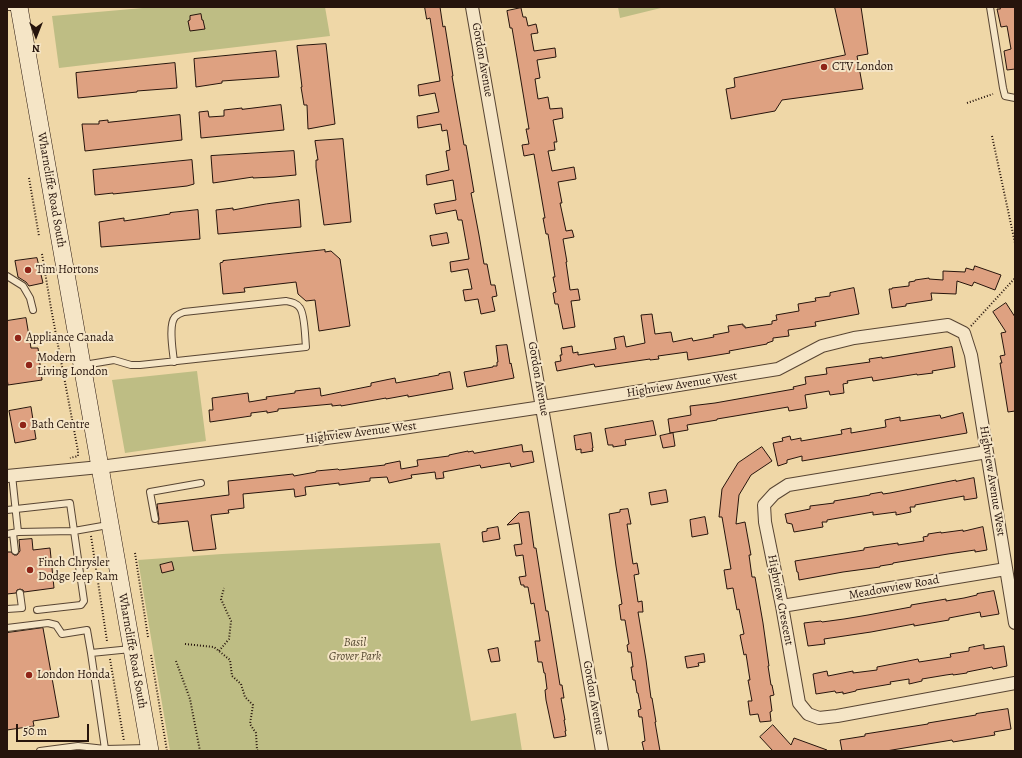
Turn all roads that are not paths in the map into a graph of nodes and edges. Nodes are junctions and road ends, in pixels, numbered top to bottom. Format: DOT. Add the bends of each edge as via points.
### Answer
graph roads {
  1 [pos="7,7"];
  2 [pos="12,7"];
  3 [pos="19,7"];
  4 [pos="472,7"];
  5 [pos="990,7"];
  6 [pos="1015,98"];
  7 [pos="7,276"];
  8 [pos="33,310"];
  9 [pos="174,362"];
  10 [pos="82,366"];
  11 [pos="542,407"];
  12 [pos="987,452"];
  13 [pos="100,467"];
  14 [pos="10,476"];
  15 [pos="201,483"];
  16 [pos="16,509"];
  17 [pos="7,510"];
  18 [pos="155,519"];
  19 [pos="110,525"];
  20 [pos="74,531"];
  21 [pos="13,533"];
  22 [pos="15,551"];
  23 [pos="1006,569"];
  24 [pos="20,593"];
  25 [pos="782,606"];
  26 [pos="7,609"];
  27 [pos="37,610"];
  28 [pos="1015,623"];
  29 [pos="7,628"];
  30 [pos="132,649"];
  31 [pos="91,653"];
  32 [pos="1015,683"];
  33 [pos="149,749"];
  34 [pos="105,750"];
  35 [pos="40,751"];
  36 [pos="602,751"];
  1 -- 2 [label="lane"];
  3 -- 10 [label="main road, Wharncliffe Road South"];
  4 -- 11 [label="street, Gordon Avenue"];
  5 -- 6 [label="lane" via="1005,96"];
  7 -- 8 [label="lane" via="23,286"];
  9 -- 9 [label="lane" via="306,347 304,320 300,308 293,302 286,301 184,312 175,317 172,324"];
  9 -- 10 [label="lane" via="131,365 114,360"];
  10 -- 13 [label="main road, Wharncliffe Road South"];
  11 -- 12 [label="street, Highview Avenue West" via="778,369 822,346 854,338 948,325 964,333 971,355"];
  11 -- 13 [label="street, Highview Avenue West" via="396,429"];
  11 -- 36 [label="street, Gordon Avenue"];
  12 -- 23 [label="street, Highview Avenue West"];
  12 -- 25 [label="street, Highview Crescent" via="788,485 774,494 764,505 765,522"];
  13 -- 14 [label="street, Highview Avenue West"];
  13 -- 19 [label="main road, Wharncliffe Road South"];
  14 -- 16 [label="lane"];
  15 -- 18 [label="lane" via="150,492"];
  16 -- 17 [label="lane"];
  16 -- 20 [label="lane" via="70,503"];
  16 -- 21 [label="lane"];
  19 -- 20 [label="lane"];
  19 -- 30 [label="main road, Wharncliffe Road South"];
  20 -- 21 [label="lane"];
  20 -- 27 [label="lane" via="84,601 81,605"];
  21 -- 22 [label="lane"];
  23 -- 25 [label="street, Meadowview Road"];
  23 -- 28 [label="street, Highview Avenue West"];
  24 -- 26 [label="lane" via="22,608"];
  25 -- 32 [label="street, Highview Crescent" via="799,703 808,714 819,718"];
  29 -- 31 [label="lane" via="48,623 56,626 62,634 87,630"];
  30 -- 31 [label="lane"];
  30 -- 33 [label="main road, Wharncliffe Road South"];
  31 -- 34 [label="lane"];
  33 -- 34 [label="lane"];
  34 -- 35 [label="lane" via="78,746"];
}
